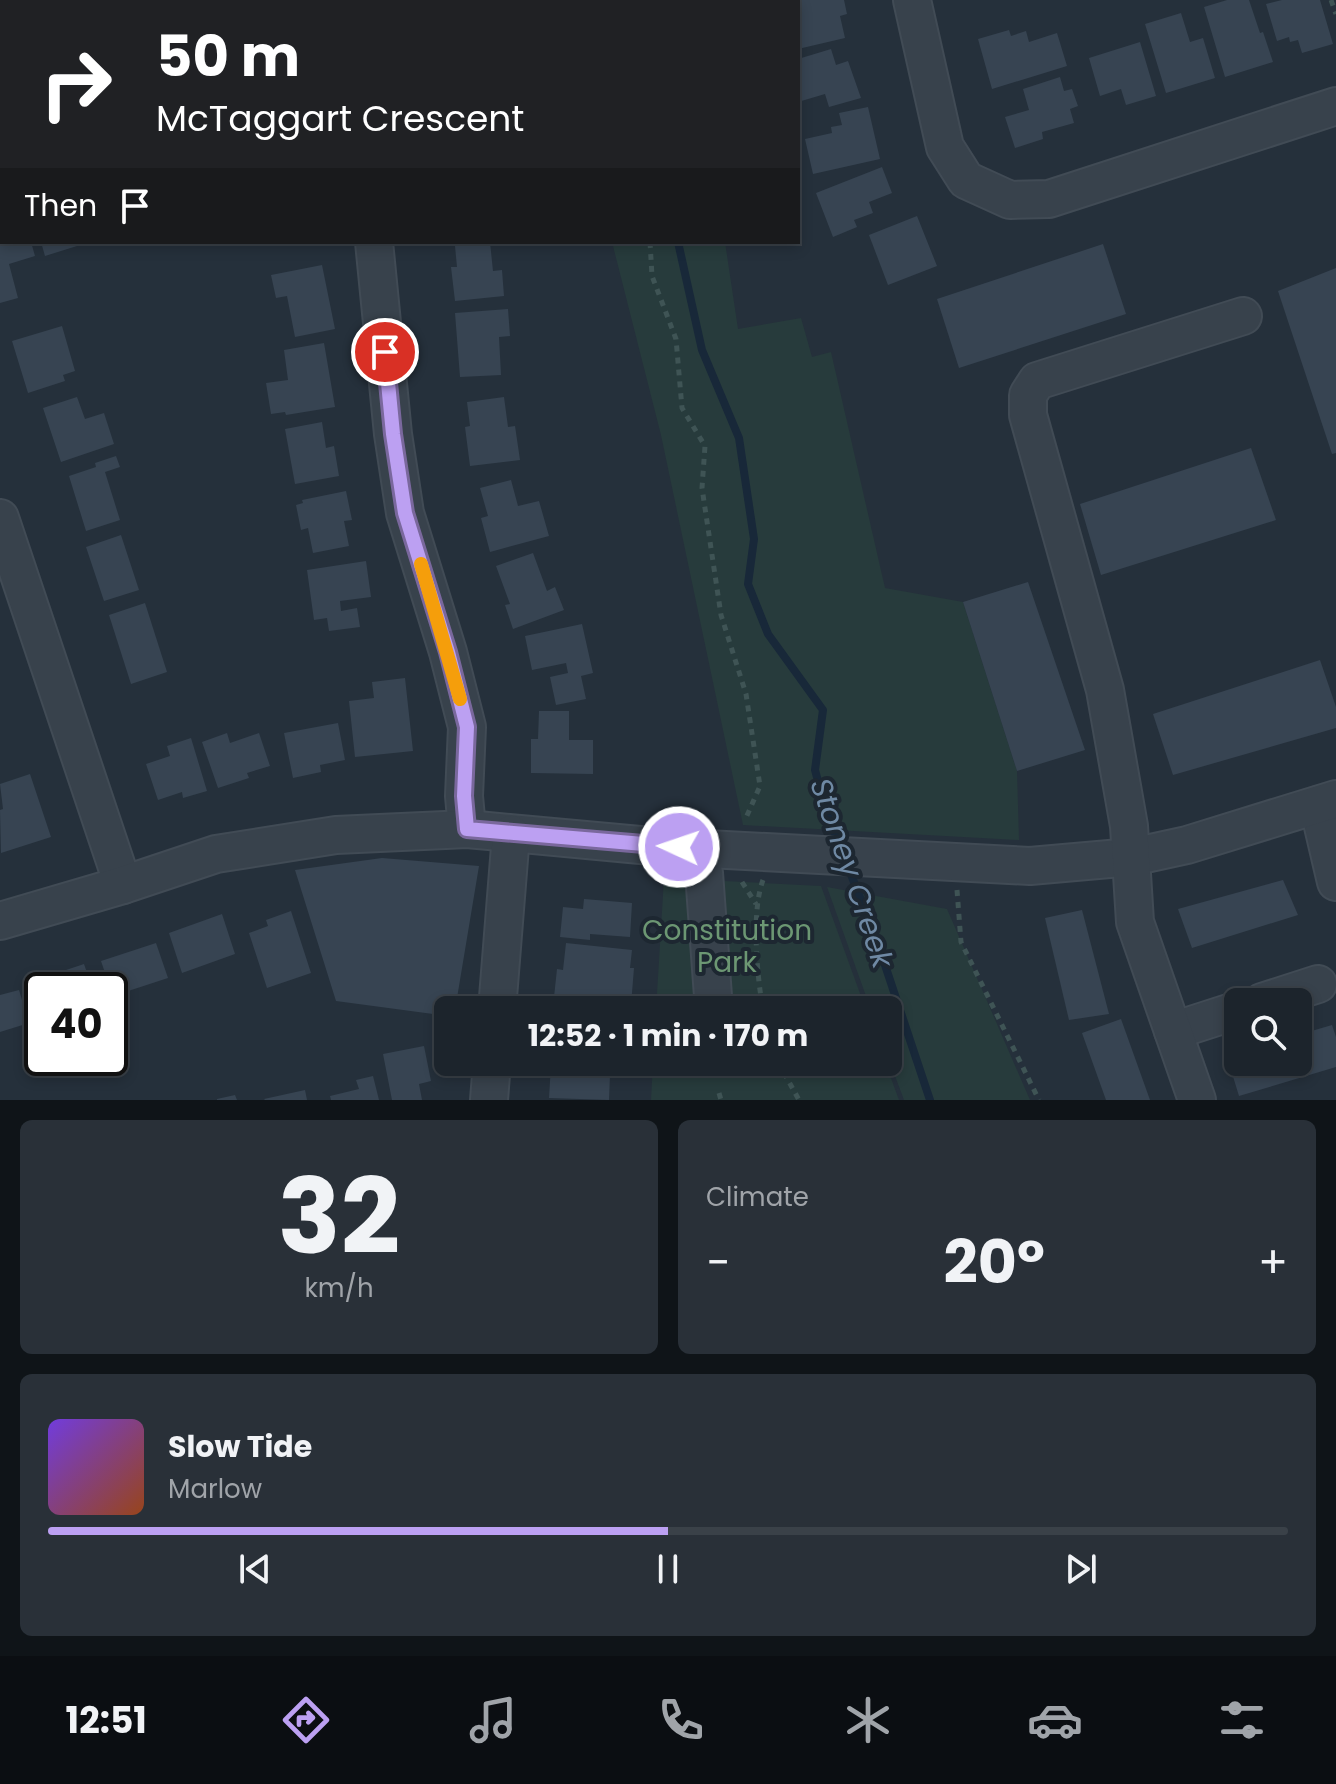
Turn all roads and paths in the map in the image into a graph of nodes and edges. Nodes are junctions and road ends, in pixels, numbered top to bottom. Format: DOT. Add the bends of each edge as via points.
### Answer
graph roads {
  1 [pos="912,0"];
  2 [pos="1331,0"];
  3 [pos="1336,14"];
  4 [pos="1336,106"];
  5 [pos="374,244"];
  6 [pos="650,244"];
  7 [pos="1243,316"];
  8 [pos="0,518"];
  9 [pos="1327,802"];
  10 [pos="743,825"];
  11 [pos="467,829"];
  12 [pos="511,834"];
  13 [pos="1132,857"];
  14 [pos="781,862"];
  15 [pos="720,874"];
  16 [pos="1336,882"];
  17 [pos="123,885"];
  18 [pos="957,889"];
  19 [pos="757,905"];
  20 [pos="0,921"];
  21 [pos="1318,984"];
  22 [pos="1306,988"];
  23 [pos="498,996"];
  24 [pos="715,996"];
  25 [pos="761,996"];
  26 [pos="1224,1015"];
  27 [pos="1173,1031"];
  28 [pos="491,1076"];
  29 [pos="786,1076"];
  30 [pos="489,1100"];
  31 [pos="799,1100"];
  32 [pos="1039,1100"];
  33 [pos="1197,1100"];
  1 -- 4 [label="street" via="945,147 966,180 1010,200 1049,199"];
  2 -- 3 [label="path"];
  5 -- 11 [label="street" via="405,513 467,727"];
  6 -- 10 [label="path" via="652,276 676,339 682,408 705,446 702,488 721,615 746,694 760,786"];
  7 -- 13 [label="street" via="1037,381 1028,395 1028,415 1105,690"];
  8 -- 17 [label="street"];
  9 -- 13 [label="street"];
  9 -- 16 [label="street"];
  11 -- 12 [label="street"];
  11 -- 17 [label="street" via="336,835 216,854"];
  12 -- 14 [label="street"];
  12 -- 23 [label="street"];
  13 -- 14 [label="street" via="1030,866"];
  13 -- 27 [label="street" via="1135,922"];
  14 -- 19 [label="path"];
  15 -- 19 [label="path"];
  15 -- 24 [label="street"];
  17 -- 20 [label="street"];
  18 -- 32 [label="path" via="961,942"];
  19 -- 25 [label="path"];
  21 -- 22 [label="street"];
  26 -- 27 [label="street"];
  27 -- 33 [label="street"];
  28 -- 30 [label="street"];
  29 -- 31 [label="path"];
}
